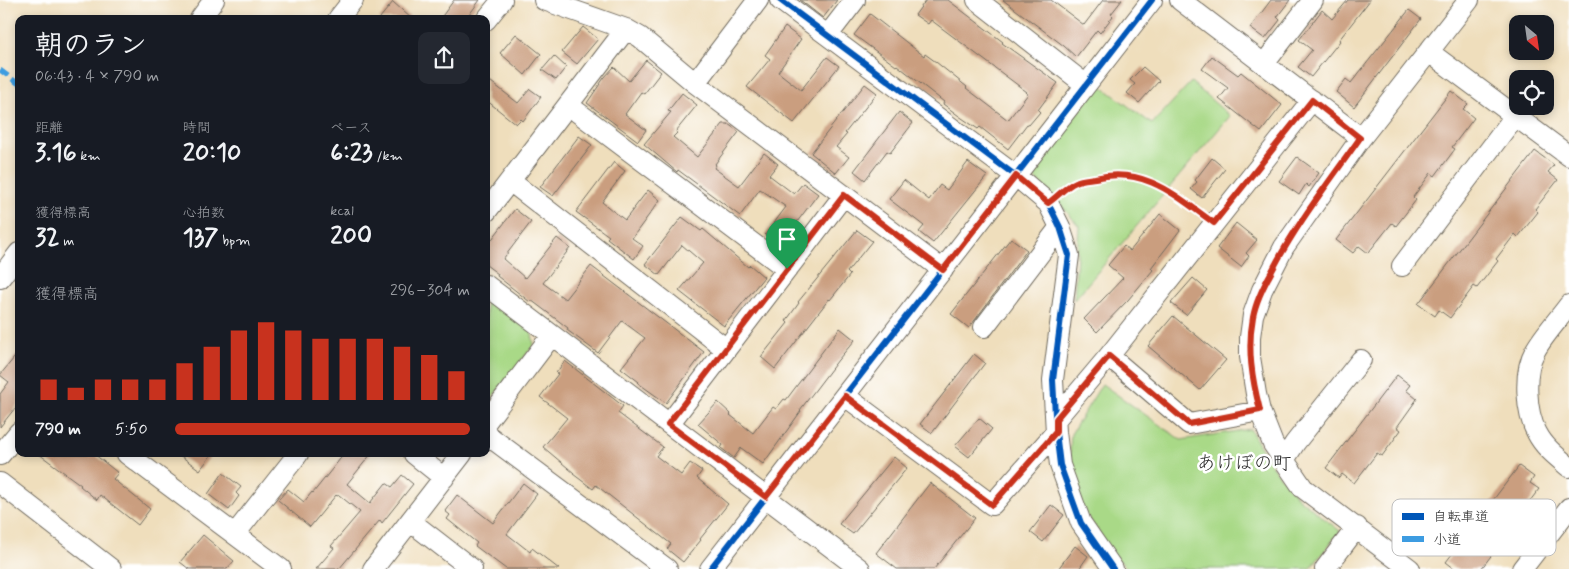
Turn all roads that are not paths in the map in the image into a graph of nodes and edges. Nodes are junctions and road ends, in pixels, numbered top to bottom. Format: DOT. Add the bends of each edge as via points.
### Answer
graph roads {
  1 [pos="214,0"];
  2 [pos="353,0"];
  3 [pos="502,0"];
  4 [pos="544,0"];
  5 [pos="758,0"];
  6 [pos="780,0"];
  7 [pos="855,0"];
  8 [pos="977,0"];
  9 [pos="1152,0"];
  10 [pos="1180,0"];
  11 [pos="1313,0"];
  12 [pos="1469,0"];
  13 [pos="203,15"];
  14 [pos="341,15"];
  15 [pos="490,15"];
  16 [pos="626,29"];
  17 [pos="828,35"];
  18 [pos="1428,52"];
  19 [pos="1264,64"];
  20 [pos="695,82"];
  21 [pos="1086,85"];
  22 [pos="1312,100"];
  23 [pos="568,105"];
  24 [pos="1515,116"];
  25 [pos="1360,138"];
  26 [pos="1569,156"];
  27 [pos="1016,176"];
  28 [pos="510,181"];
  29 [pos="844,195"];
  30 [pos="490,207"];
  31 [pos="1060,227"];
  32 [pos="15,258"];
  33 [pos="1402,266"];
  34 [pos="787,269"];
  35 [pos="943,270"];
  36 [pos="0,278"];
  37 [pos="490,288"];
  38 [pos="1569,305"];
  39 [pos="984,327"];
  40 [pos="552,335"];
  41 [pos="726,349"];
  42 [pos="1109,356"];
  43 [pos="1361,360"];
  44 [pos="845,396"];
  45 [pos="1260,410"];
  46 [pos="490,417"];
  47 [pos="668,424"];
  48 [pos="1056,426"];
  49 [pos="15,437"];
  50 [pos="490,437"];
  51 [pos="0,455"];
  52 [pos="296,457"];
  53 [pos="418,457"];
  54 [pos="460,457"];
  55 [pos="148,460"];
  56 [pos="1284,460"];
  57 [pos="1569,466"];
  58 [pos="444,478"];
  59 [pos="0,483"];
  60 [pos="766,497"];
  61 [pos="1569,508"];
  62 [pos="410,521"];
  63 [pos="1556,525"];
  64 [pos="1357,527"];
  65 [pos="235,534"];
  66 [pos="1392,555"];
  67 [pos="1394,556"];
  68 [pos="1532,556"];
  69 [pos="111,569"];
  70 [pos="281,569"];
  71 [pos="373,569"];
  72 [pos="472,569"];
  73 [pos="667,569"];
  74 [pos="710,569"];
  75 [pos="860,569"];
  76 [pos="1113,569"];
  77 [pos="1325,569"];
  78 [pos="1410,569"];
  79 [pos="1522,569"];
  1 -- 13 [label="street"];
  2 -- 14 [label="street"];
  3 -- 15 [label="street"];
  4 -- 16 [label="street"];
  5 -- 20 [label="street"];
  6 -- 17 [label="street"];
  7 -- 17 [label="street"];
  8 -- 21 [label="street"];
  9 -- 21 [label="street"];
  10 -- 19 [label="street"];
  11 -- 19 [label="street"];
  12 -- 18 [label="street"];
  16 -- 20 [label="street"];
  16 -- 23 [label="street"];
  17 -- 27 [label="street"];
  18 -- 24 [label="street"];
  18 -- 25 [label="street"];
  19 -- 22 [label="street"];
  20 -- 29 [label="street"];
  21 -- 27 [label="street"];
  22 -- 25 [label="street"];
  22 -- 42 [label="street"];
  23 -- 28 [label="street"];
  23 -- 34 [label="street"];
  24 -- 26 [label="street"];
  24 -- 33 [label="street"];
  25 -- 45 [label="street" via="1284,247 1262,290 1253,315 1250,337 1250,357"];
  27 -- 31 [label="street" via="1048,203"];
  27 -- 35 [label="street"];
  28 -- 30 [label="street"];
  28 -- 41 [label="street"];
  29 -- 34 [label="street"];
  29 -- 35 [label="street"];
  31 -- 39 [label="street"];
  31 -- 48 [label="street" via="1069,255 1053,380"];
  32 -- 36 [label="street"];
  34 -- 41 [label="street"];
  35 -- 44 [label="street"];
  37 -- 40 [label="street"];
  38 -- 57 [label="street" via="1534,352 1528,376 1527,402 1537,433 1552,453"];
  40 -- 46 [label="street"];
  40 -- 47 [label="street"];
  41 -- 47 [label="street"];
  42 -- 45 [label="street" via="1189,424"];
  42 -- 48 [label="street"];
  43 -- 56 [label="street"];
  44 -- 48 [label="street" via="992,505"];
  44 -- 60 [label="street"];
  45 -- 56 [label="street" via="1273,444"];
  47 -- 60 [label="street"];
  48 -- 76 [label="street" via="1060,464 1081,523"];
  49 -- 51 [label="street"];
  50 -- 73 [label="street"];
  52 -- 65 [label="street"];
  53 -- 58 [label="street"];
  54 -- 58 [label="street"];
  55 -- 65 [label="street"];
  56 -- 64 [label="street" via="1304,488"];
  58 -- 62 [label="street"];
  59 -- 69 [label="street"];
  60 -- 74 [label="street"];
  60 -- 75 [label="street"];
  61 -- 63 [label="street"];
  62 -- 71 [label="street"];
  62 -- 72 [label="street"];
  64 -- 66 [label="street"];
  64 -- 77 [label="street"];
  65 -- 70 [label="street"];
  67 -- 78 [label="street"];
  68 -- 79 [label="street"];
}
